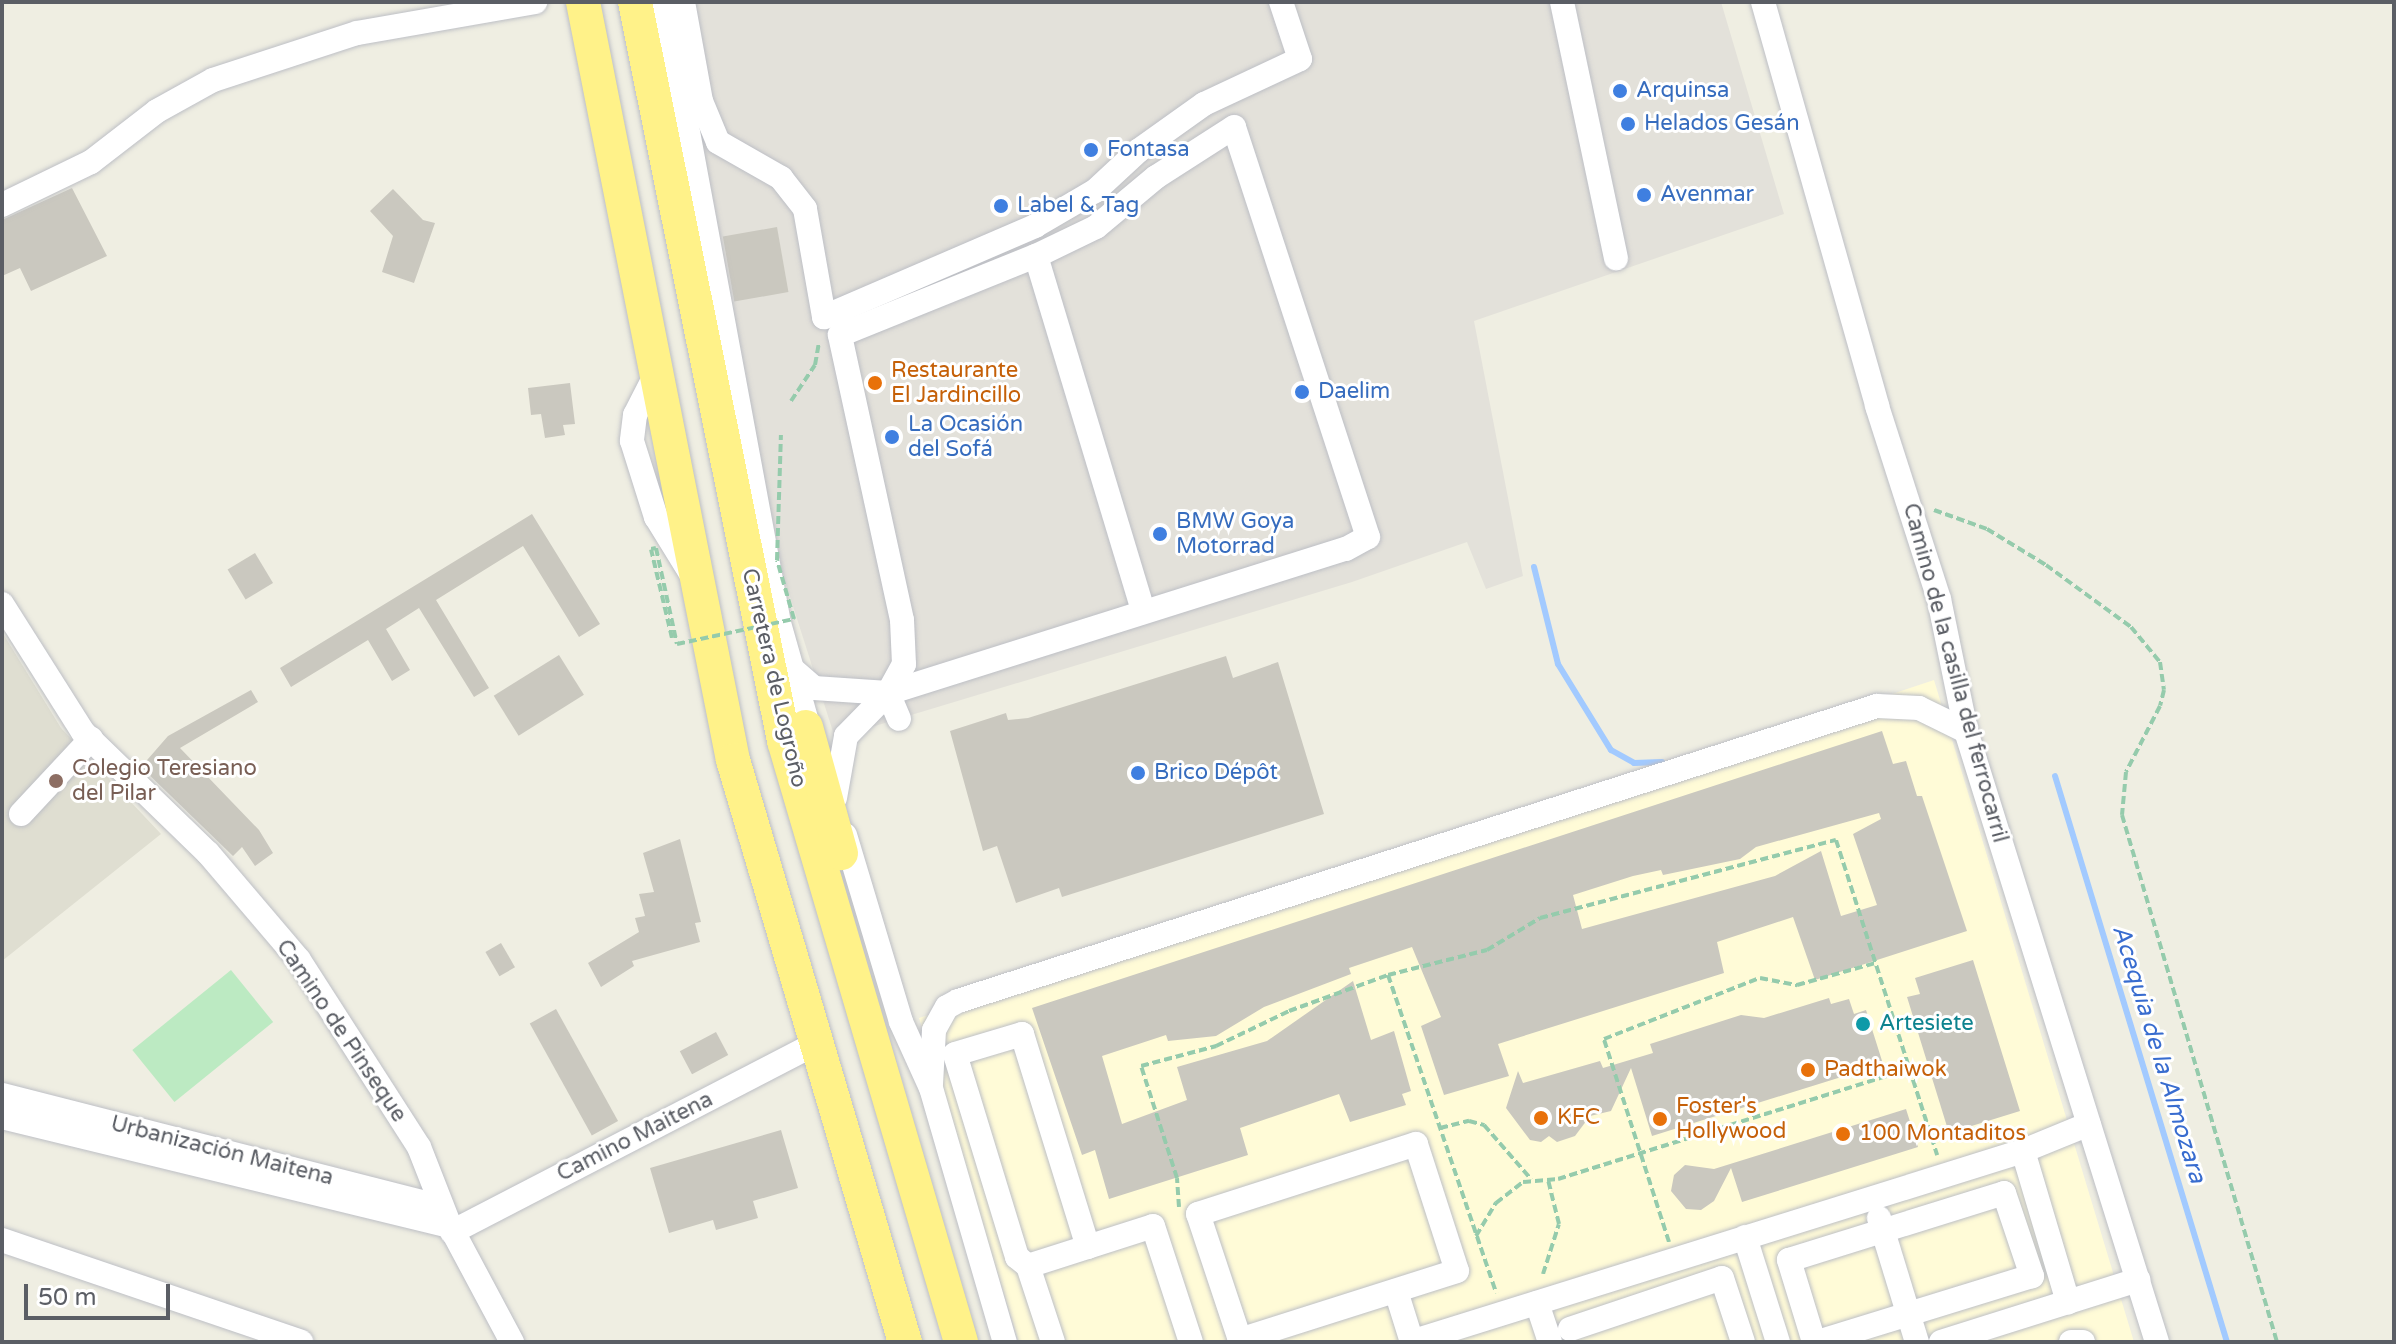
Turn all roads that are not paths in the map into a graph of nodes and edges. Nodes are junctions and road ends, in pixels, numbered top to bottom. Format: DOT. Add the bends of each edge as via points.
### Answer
graph roads {
  1 [pos="535,2"];
  2 [pos="583,2"];
  3 [pos="1281,2"];
  4 [pos="1562,2"];
  5 [pos="1763,2"];
  6 [pos="664,3"];
  7 [pos="2,205"];
  8 [pos="1036,256"];
  9 [pos="1616,258"];
  10 [pos="2,604"];
  11 [pos="1143,611"];
  12 [pos="790,667"];
  13 [pos="896,690"];
  14 [pos="906,716"];
  15 [pos="806,727"];
  16 [pos="1966,731"];
  17 [pos="91,739"];
  18 [pos="835,798"];
  19 [pos="21,814"];
  20 [pos="817,1043"];
  21 [pos="931,1088"];
  22 [pos="2,1095"];
  23 [pos="2,1117"];
  24 [pos="2089,1124"];
  25 [pos="2023,1151"];
  26 [pos="1873,1198"];
  27 [pos="448,1221"];
  28 [pos="1883,1231"];
  29 [pos="1745,1237"];
  30 [pos="2,1240"];
  31 [pos="1088,1247"];
  32 [pos="936,1256"];
  33 [pos="1028,1266"];
  34 [pos="2138,1280"];
  35 [pos="1396,1291"];
  36 [pos="1548,1299"];
  37 [pos="2068,1302"];
  38 [pos="1909,1314"];
  39 [pos="1469,1333"];
  40 [pos="1997,1334"];
  41 [pos="1277,1335"];
  42 [pos="1565,1338"];
  43 [pos="301,1342"];
  44 [pos="512,1342"];
  45 [pos="905,1342"];
  46 [pos="961,1342"];
  47 [pos="1005,1342"];
  48 [pos="1053,1342"];
  49 [pos="1191,1342"];
  50 [pos="1411,1342"];
  51 [pos="1743,1342"];
  52 [pos="1778,1342"];
  53 [pos="1816,1342"];
  54 [pos="1917,1342"];
  55 [pos="1941,1342"];
  56 [pos="2071,1342"];
  57 [pos="2083,1342"];
  58 [pos="2157,1342"];
  1 -- 7 [label="street" via="357,33 213,80 157,111 91,162"];
  2 -- 20 [label="highway" via="733,760"];
  3 -- 6 [label="street" via="1300,59 1204,104 1138,151 1095,191 1035,226 824,317 805,209 781,178 718,142"];
  4 -- 9 [label="street"];
  5 -- 16 [label="street, Camino de la casilla del ferrocarril" via="1877,406 1939,599"];
  6 -- 12 [label="street"];
  6 -- 32 [label="highway, Carretera de Logroño" via="784,741"];
  8 -- 11 [label="street"];
  8 -- 11 [label="street" via="1096,227 1156,177 1234,127 1368,537 1346,549"];
  8 -- 13 [label="street" via="840,335 902,620 904,664"];
  10 -- 17 [label="street, Camino de Pinseque"];
  11 -- 13 [label="street"];
  12 -- 13 [label="street" via="814,688"];
  12 -- 15 [label="street"];
  13 -- 14 [label="street"];
  13 -- 18 [label="street" via="846,736"];
  15 -- 18 [label="street"];
  15 -- 32 [label="highway" via="914,1108 937,1207"];
  16 -- 21 [label="street" via="1919,708 1877,706 958,1001 934,1030"];
  16 -- 24 [label="street, Camino de la casilla del ferrocarril"];
  17 -- 19 [label="street"];
  17 -- 27 [label="street, Camino de Pinseque" via="208,853 299,960 419,1147"];
  18 -- 21 [label="street" via="901,1022"];
  20 -- 27 [label="street, Camino Maitena"];
  20 -- 45 [label="highway"];
  21 -- 47 [label="street"];
  22 -- 27 [label="street, Urbanización Maitena"];
  23 -- 27 [label="street"];
  24 -- 25 [label="street"];
  24 -- 34 [label="street, Camino de la casilla del ferrocarril"];
  25 -- 26 [label="street"];
  25 -- 37 [label="street"];
  26 -- 28 [label="street"];
  26 -- 29 [label="street"];
  27 -- 44 [label="street, Camino de Pinseque"];
  28 -- 38 [label="street"];
  28 -- 38 [label="street" via="2004,1193 2032,1276"];
  28 -- 53 [label="street" via="1789,1260"];
  29 -- 36 [label="street"];
  29 -- 52 [label="street"];
  30 -- 43 [label="street"];
  31 -- 33 [label="street"];
  31 -- 33 [label="street" via="1022,1034 955,1054 1017,1257"];
  31 -- 49 [label="street" via="1153,1226"];
  32 -- 46 [label="highway, Carretera de Logroño"];
  33 -- 48 [label="street"];
  34 -- 37 [label="street"];
  34 -- 58 [label="street, Camino de la casilla del ferrocarril"];
  35 -- 41 [label="street"];
  35 -- 41 [label="street" via="1457,1271 1416,1144 1198,1214 1240,1340"];
  35 -- 50 [label="street"];
  36 -- 39 [label="street"];
  36 -- 42 [label="street"];
  37 -- 40 [label="street"];
  38 -- 53 [label="street"];
  38 -- 54 [label="street"];
  39 -- 50 [label="street"];
  40 -- 55 [label="street"];
  42 -- 51 [label="street" via="1722,1278"];
  56 -- 57 [label="street"];
}
